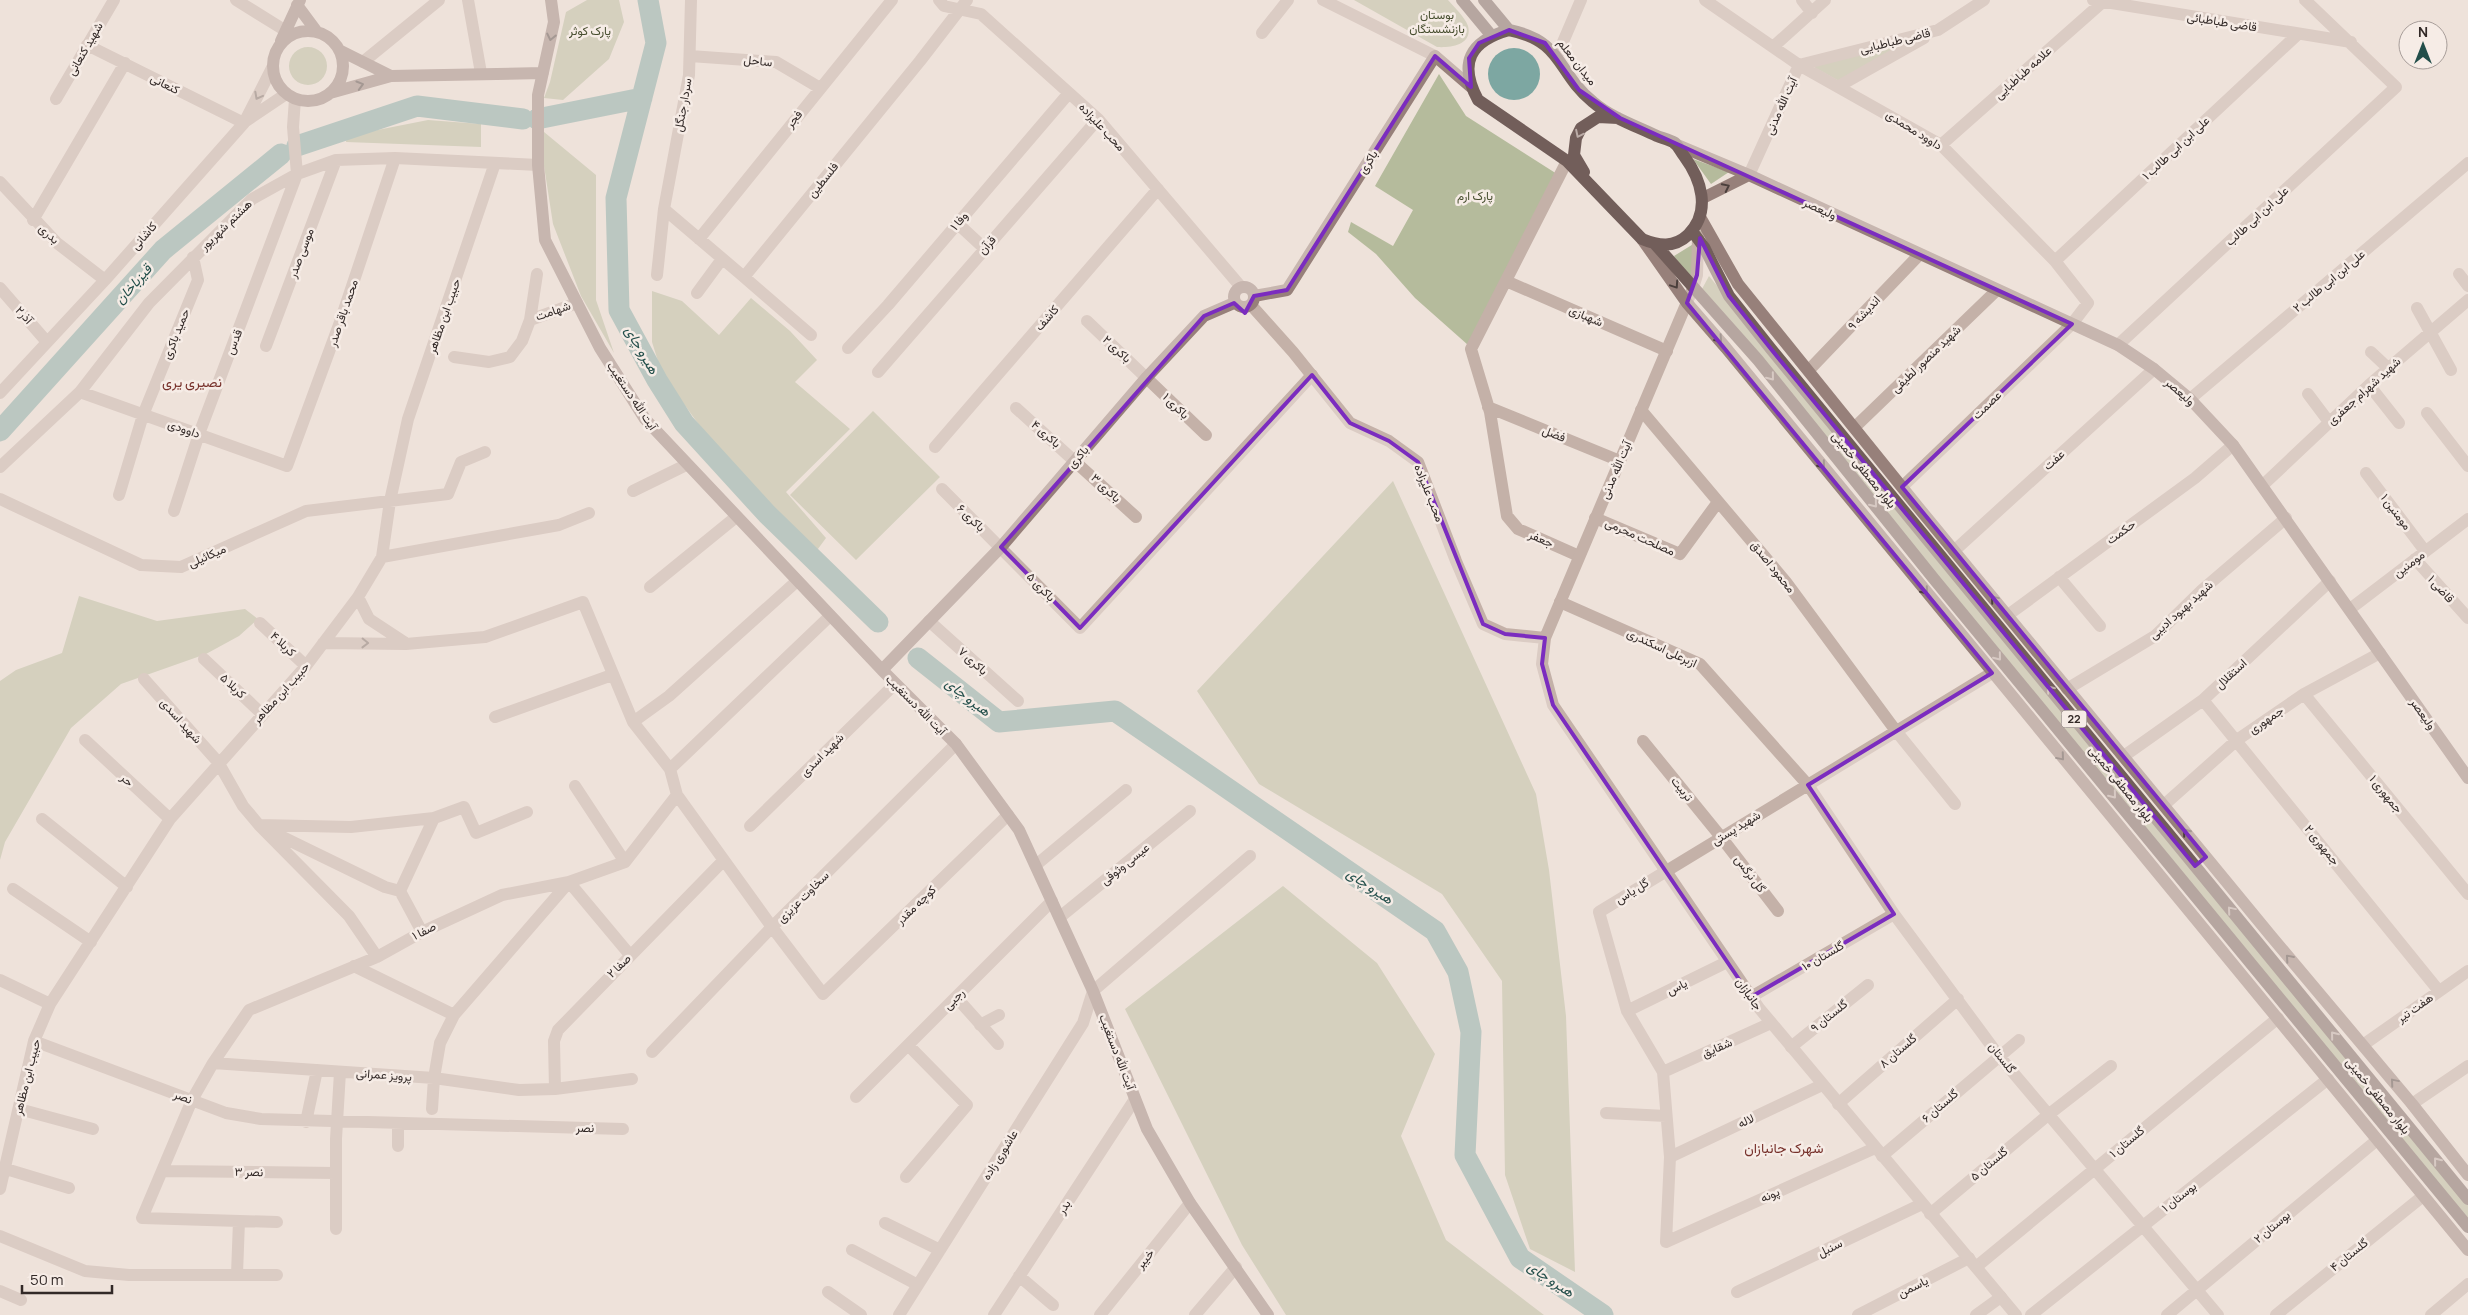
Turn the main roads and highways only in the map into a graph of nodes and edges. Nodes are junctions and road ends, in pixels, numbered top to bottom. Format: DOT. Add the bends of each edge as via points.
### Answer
graph roads {
  1 [pos="551,0"];
  2 [pos="1462,0"];
  3 [pos="1484,0"];
  4 [pos="299,3"];
  5 [pos="1509,30"];
  6 [pos="317,32"];
  7 [pos="1491,35"];
  8 [pos="280,43"];
  9 [pos="339,50"];
  10 [pos="543,73"];
  11 [pos="391,76"];
  12 [pos="1471,87"];
  13 [pos="330,94"];
  14 [pos="1620,118"];
  15 [pos="1675,144"];
  16 [pos="1749,175"];
  17 [pos="1591,184"];
  18 [pos="1703,198"];
  19 [pos="1700,217"];
  20 [pos="1695,234"];
  21 [pos="1642,239"];
  22 [pos="1655,244"];
  23 [pos="1252,300"];
  24 [pos="1234,303"];
  25 [pos="882,670"];
  26 [pos="2468,778"];
  27 [pos="2206,857"];
  28 [pos="2195,866"];
  29 [pos="2271,936"];
  30 [pos="2261,946"];
  31 [pos="2468,1175"];
  32 [pos="2468,1199"];
  33 [pos="2468,1227"];
  34 [pos="2468,1250"];
  35 [pos="1268,1315"];
  1 -- 10 [label="main road, one-way" via="554,22"];
  2 -- 7 [label="main road"];
  3 -- 5 [label="main road"];
  4 -- 6 [label="main road"];
  4 -- 8 [label="main road"];
  5 -- 7 [label="main road"];
  5 -- 14 [label="main road, میدان معلم" via="1529,34 1545,43 1579,90 1595,104"];
  6 -- 8 [label="main road" via="297,32"];
  6 -- 9 [label="main road" via="334,42"];
  7 -- 12 [label="main road" via="1479,43 1469,58"];
  8 -- 13 [label="main road" via="272,68 279,87 290,97 308,101"];
  9 -- 11 [label="main road"];
  9 -- 13 [label="main road" via="342,74"];
  10 -- 11 [label="main road"];
  10 -- 25 [label="main road, آیت الله دستغیب" via="538,95 537,130 544,240 600,348 645,420"];
  13 -- 11 [label="main road, one-way"];
  12 -- 17 [label="main road" via="1478,100 1566,161"];
  12 -- 23 [label="main road, باکری" via="1435,56 1287,290"];
  14 -- 15 [label="main road, میدان معلم"];
  14 -- 17 [label="main road, one-way" via="1598,117 1581,128 1576,138 1574,155"];
  15 -- 16 [label="main road, ولیعصر"];
  15 -- 18 [label="main road" via="1697,178"];
  18 -- 16 [label="main road, one-way"];
  16 -- 26 [label="main road, ولیعصر" via="2118,345 2190,399 2233,445 2262,484"];
  17 -- 21 [label="main road"];
  18 -- 19 [label="main road"];
  19 -- 20 [label="main road"];
  27 -- 19 [label="main road, one-way" via="1738,284"];
  20 -- 22 [label="main road" via="1671,245"];
  28 -- 20 [label="main road, بلوار مصطفی خمینی / 22, one-way" via="1729,296"];
  21 -- 22 [label="main road"];
  21 -- 34 [label="main road, one-way" via="1687,303"];
  22 -- 33 [label="main road, بلوار مصطفی خمینی / 22, one-way" via="1758,360"];
  23 -- 24 [label="main road" via="1243,308"];
  23 -- 24 [label="main road" via="1252,290 1241,287 1233,296"];
  24 -- 25 [label="main road, باکری" via="1204,316 1147,377 1001,547"];
  25 -- 35 [label="main road, آیت الله دستغیب" via="956,744 1019,830 1093,991 1147,1129 1190,1203"];
  27 -- 28 [label="main road"];
  27 -- 29 [label="main road"];
  30 -- 28 [label="main road, بلوار مصطفی خمینی / 22, one-way"];
  29 -- 30 [label="main road"];
  31 -- 29 [label="main road, one-way"];
  32 -- 30 [label="main road, بلوار مصطفی خمینی / 22, one-way"];
}
